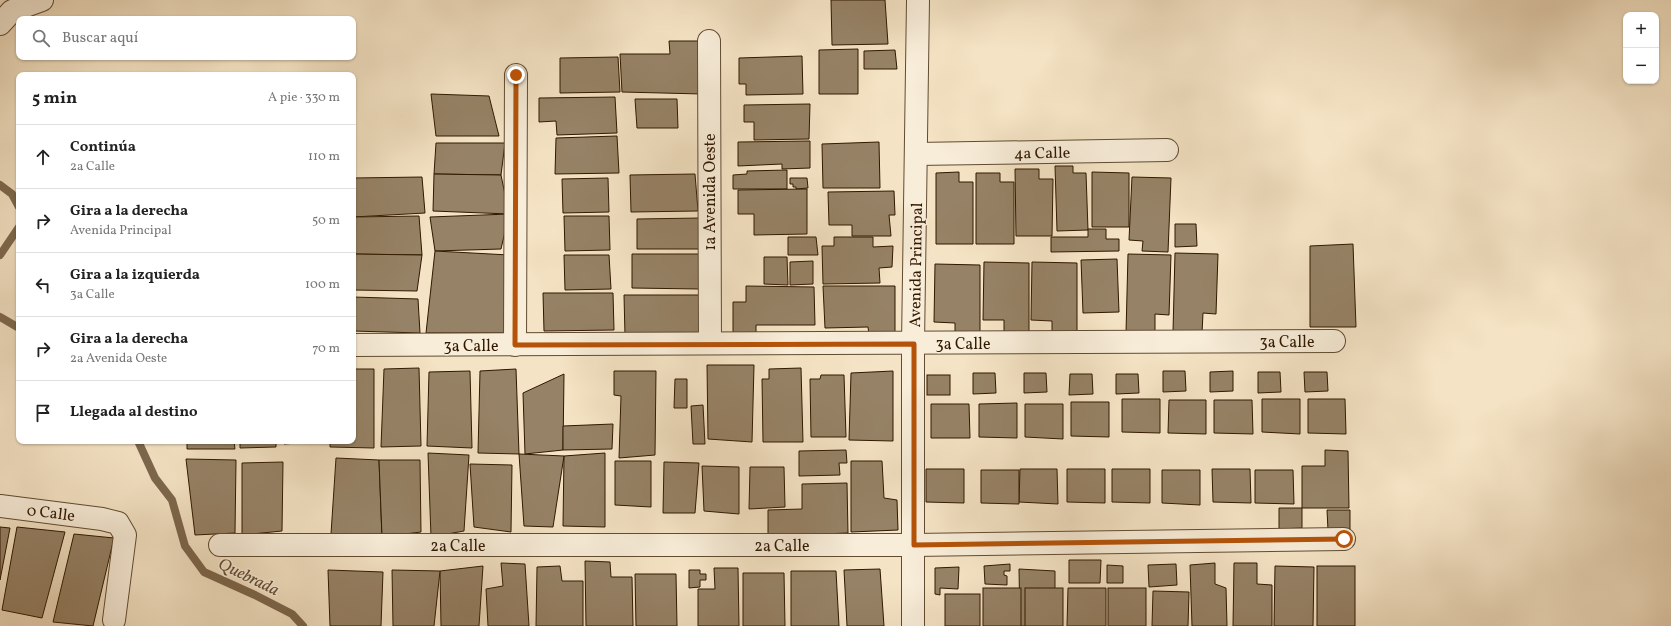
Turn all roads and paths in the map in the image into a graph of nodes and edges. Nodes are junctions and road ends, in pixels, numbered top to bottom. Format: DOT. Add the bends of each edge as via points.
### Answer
graph roads {
  1 [pos="42,0"];
  2 [pos="918,0"];
  3 [pos="0,24"];
  4 [pos="709,41"];
  5 [pos="516,75"];
  6 [pos="1167,150"];
  7 [pos="916,154"];
  8 [pos="1334,341"];
  9 [pos="710,343"];
  10 [pos="914,344"];
  11 [pos="356,345"];
  12 [pos="515,345"];
  13 [pos="0,506"];
  14 [pos="1344,539"];
  15 [pos="220,545"];
  16 [pos="914,545"];
  17 [pos="114,620"];
  18 [pos="913,626"];
  1 -- 3 [label="street" via="12,11"];
  2 -- 7 [label="street, Avenida Principal"];
  4 -- 9 [label="street, 1a Avenida Oeste"];
  5 -- 12 [label="street"];
  6 -- 7 [label="street, 4a Calle"];
  7 -- 10 [label="street, Avenida Principal"];
  8 -- 10 [label="street, 3a Calle"];
  9 -- 10 [label="street, 3a Calle"];
  9 -- 12 [label="street, 3a Calle"];
  10 -- 16 [label="street, Avenida Principal"];
  11 -- 12 [label="street, 3a Calle"];
  13 -- 17 [label="street, 0 Calle" via="118,523 125,534"];
  14 -- 16 [label="street, 2a Calle"];
  15 -- 16 [label="street, 2a Calle"];
  16 -- 18 [label="street, Avenida Principal"];
}
